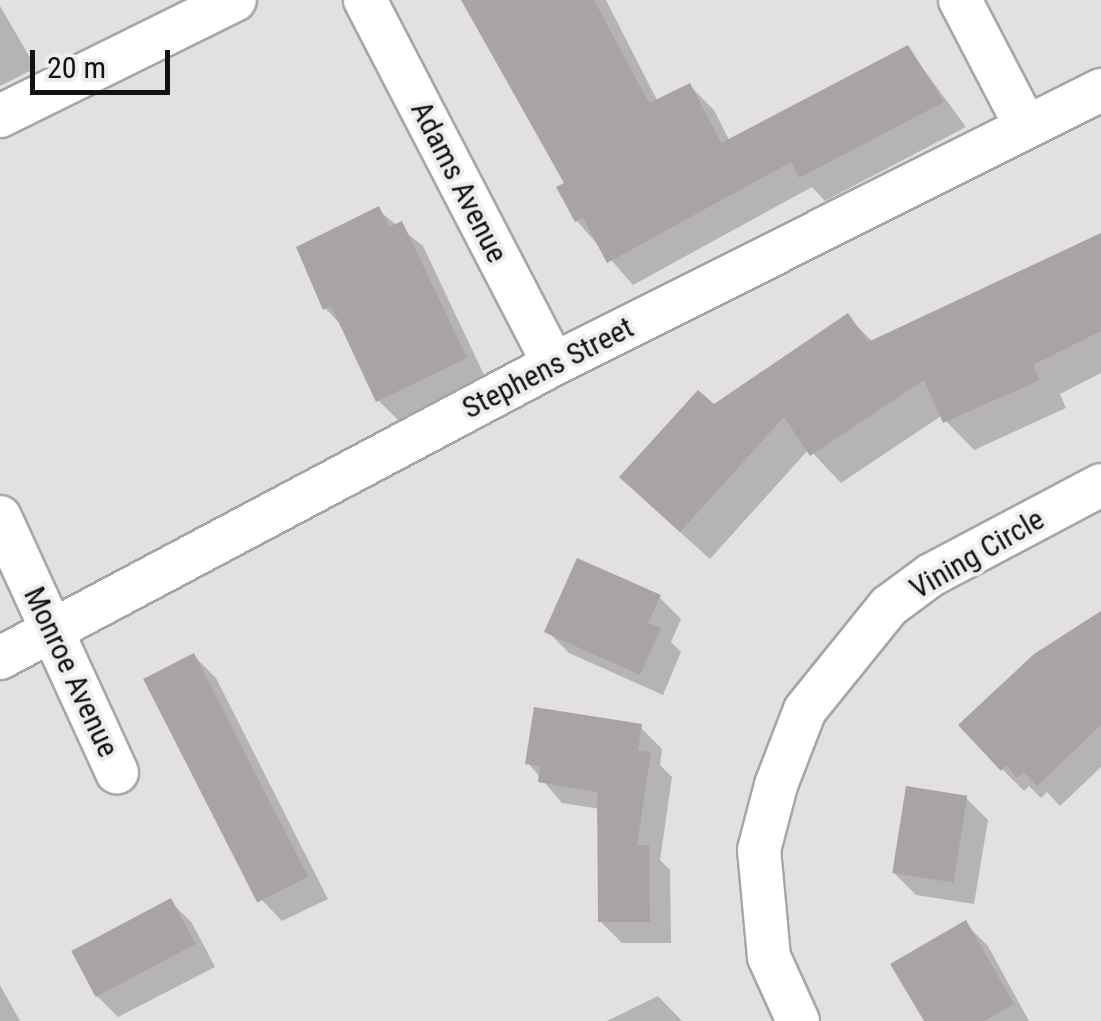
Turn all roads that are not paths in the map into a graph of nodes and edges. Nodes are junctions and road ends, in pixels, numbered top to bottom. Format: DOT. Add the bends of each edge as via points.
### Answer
graph roads {
  1 [pos="235,0"];
  2 [pos="365,0"];
  3 [pos="960,0"];
  4 [pos="1101,90"];
  5 [pos="0,116"];
  6 [pos="1026,127"];
  7 [pos="554,364"];
  8 [pos="1101,485"];
  9 [pos="0,517"];
  10 [pos="50,632"];
  11 [pos="0,658"];
  12 [pos="117,772"];
  13 [pos="798,1021"];
  1 -- 5 [label="street"];
  2 -- 7 [label="street, Adams Avenue"];
  3 -- 6 [label="street"];
  4 -- 6 [label="street, Stephens Street"];
  6 -- 7 [label="street, Stephens Street"];
  7 -- 10 [label="street, Stephens Street"];
  8 -- 13 [label="street, Vining Circle" via="931,575 888,606 806,710 776,784 760,850 769,957"];
  9 -- 10 [label="street, Monroe Avenue"];
  10 -- 11 [label="street, Stephens Street"];
  10 -- 12 [label="street, Monroe Avenue"];
}
